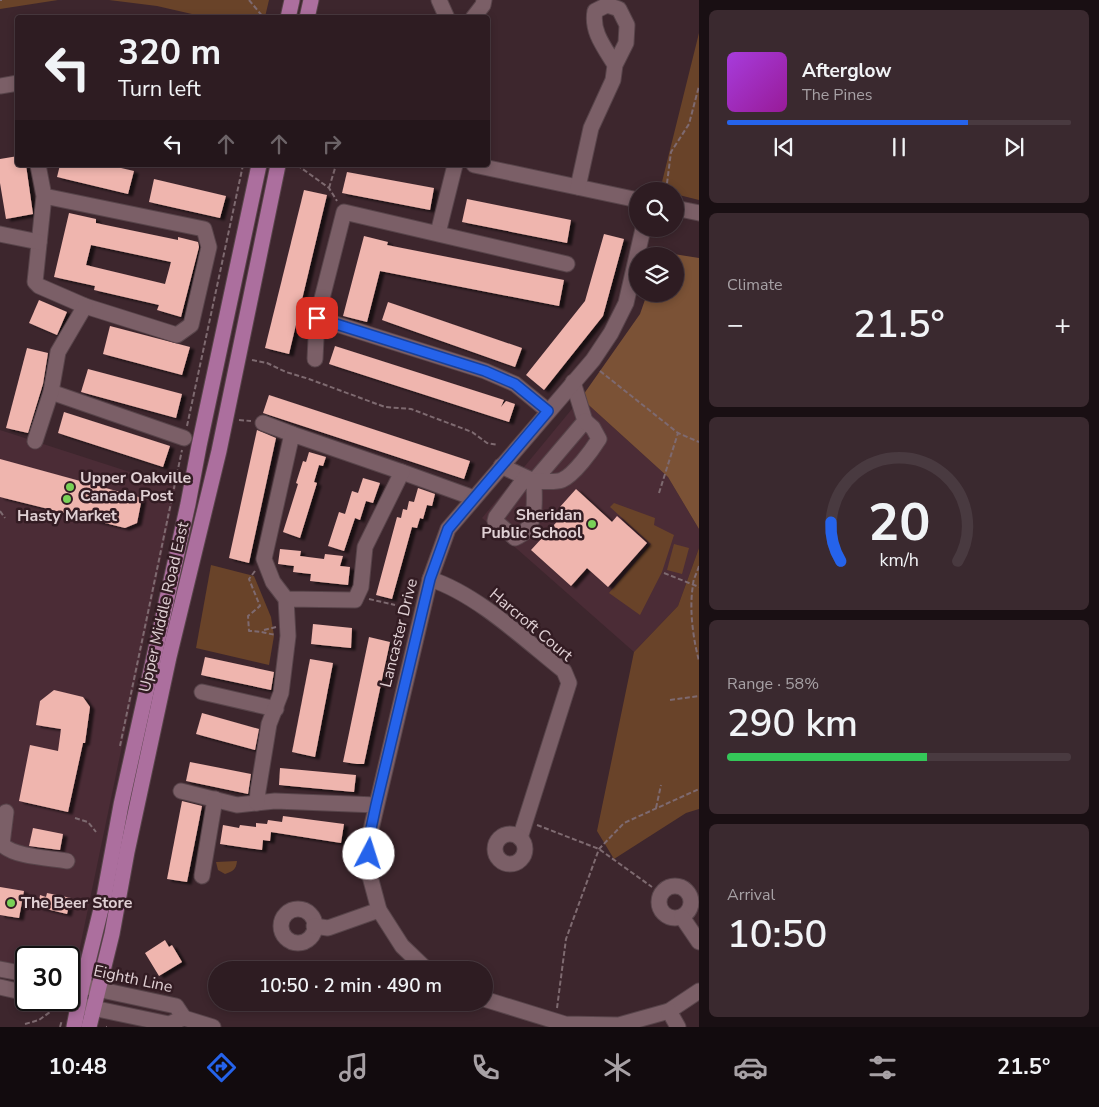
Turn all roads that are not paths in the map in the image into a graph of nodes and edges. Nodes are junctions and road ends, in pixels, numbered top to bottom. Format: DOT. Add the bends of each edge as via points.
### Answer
graph roads {
  1 [pos="292,0"];
  2 [pos="311,0"];
  3 [pos="438,0"];
  4 [pos="484,0"];
  5 [pos="289,15"];
  6 [pos="308,15"];
  7 [pos="446,15"];
  8 [pos="475,15"];
  9 [pos="615,65"];
  10 [pos="15,84"];
  11 [pos="0,86"];
  12 [pos="38,167"];
  13 [pos="259,167"];
  14 [pos="278,167"];
  15 [pos="454,167"];
  16 [pos="483,167"];
  17 [pos="578,187"];
  18 [pos="44,196"];
  19 [pos="629,198"];
  20 [pos="684,210"];
  21 [pos="699,213"];
  22 [pos="438,233"];
  23 [pos="0,234"];
  24 [pos="641,237"];
  25 [pos="39,242"];
  26 [pos="568,264"];
  27 [pos="85,306"];
  28 [pos="317,318"];
  29 [pos="315,360"];
  30 [pos="573,382"];
  31 [pos="51,392"];
  32 [pos="548,411"];
  33 [pos="585,421"];
  34 [pos="263,423"];
  35 [pos="292,434"];
  36 [pos="184,438"];
  37 [pos="35,441"];
  38 [pos="501,466"];
  39 [pos="402,472"];
  40 [pos="530,479"];
  41 [pos="474,498"];
  42 [pos="430,579"];
  43 [pos="286,599"];
  44 [pos="202,692"];
  45 [pos="276,708"];
  46 [pos="181,791"];
  47 [pos="215,800"];
  48 [pos="257,803"];
  49 [pos="376,805"];
  50 [pos="6,812"];
  51 [pos="520,838"];
  52 [pos="67,861"];
  53 [pos="202,876"];
  54 [pos="379,910"];
  55 [pos="682,917"];
  56 [pos="314,926"];
  57 [pos="699,942"];
  58 [pos="418,961"];
  59 [pos="0,969"];
  60 [pos="80,970"];
  61 [pos="15,972"];
  62 [pos="80,986"];
  63 [pos="0,987"];
  64 [pos="97,988"];
  65 [pos="15,990"];
  66 [pos="699,992"];
  67 [pos="80,996"];
  68 [pos="493,1003"];
  69 [pos="80,1007"];
  70 [pos="85,1007"];
  71 [pos="670,1011"];
  72 [pos="184,1018"];
  73 [pos="564,1026"];
  74 [pos="74,1027"];
  75 [pos="89,1027"];
  76 [pos="213,1027"];
  77 [pos="678,1027"];
  1 -- 5 [label="main road"];
  2 -- 6 [label="main road"];
  3 -- 7 [label="street"];
  4 -- 8 [label="street"];
  9 -- 17 [label="street" via="613,80 591,128"];
  10 -- 11 [label="street"];
  12 -- 18 [label="street"];
  13 -- 60 [label="main road, Upper Middle Road East" via="104,897"];
  14 -- 64 [label="main road, Upper Middle Road East" via="219,451 170,657 112,934"];
  15 -- 22 [label="street"];
  16 -- 17 [label="street"];
  17 -- 19 [label="street"];
  18 -- 25 [label="street"];
  18 -- 27 [label="street" via="204,229 208,247 191,324 177,335"];
  20 -- 21 [label="street"];
  22 -- 26 [label="street"];
  22 -- 28 [label="street" via="344,212"];
  23 -- 25 [label="street"];
  24 -- 30 [label="street, Lancaster Drive" via="626,303 612,333"];
  25 -- 27 [label="street" via="35,282"];
  27 -- 31 [label="street" via="58,352"];
  28 -- 29 [label="street"];
  28 -- 32 [label="street" via="485,371 515,384"];
  30 -- 32 [label="street, Lancaster Drive"];
  30 -- 33 [label="street"];
  31 -- 36 [label="street"];
  31 -- 37 [label="street"];
  32 -- 38 [label="street, Lancaster Drive"];
  33 -- 40 [label="street"];
  33 -- 40 [label="street" via="599,439 576,468 560,481"];
  34 -- 35 [label="street"];
  35 -- 39 [label="street"];
  35 -- 43 [label="street" via="264,559 273,582"];
  38 -- 40 [label="street"];
  38 -- 41 [label="street, Lancaster Drive"];
  39 -- 41 [label="street"];
  39 -- 43 [label="street" via="365,547 361,587 355,600"];
  41 -- 42 [label="street, Lancaster Drive" via="448,529"];
  42 -- 49 [label="street, Lancaster Drive"];
  42 -- 51 [label="street, Harcroft Court" via="476,601 564,671 569,683"];
  43 -- 45 [label="street" via="288,636"];
  44 -- 45 [label="street"];
  45 -- 48 [label="street" via="270,724"];
  46 -- 47 [label="street"];
  47 -- 48 [label="street"];
  47 -- 53 [label="street"];
  48 -- 49 [label="street"];
  49 -- 54 [label="street, Lancaster Drive" via="369,838 368,870"];
  50 -- 52 [label="street" via="2,844 5,847 17,853"];
  54 -- 56 [label="street" via="328,928"];
  54 -- 58 [label="street, Lancaster Drive" via="402,946"];
  55 -- 57 [label="street"];
  59 -- 61 [label="street"];
  62 -- 64 [label="street, Eighth Line"];
  63 -- 65 [label="street"];
  64 -- 70 [label="main road, Upper Middle Road East"];
  64 -- 72 [label="street, Eighth Line" via="176,1006"];
  66 -- 71 [label="street"];
  67 -- 70 [label="main road, Upper Middle Road East"];
  68 -- 73 [label="street"];
  69 -- 70 [label="street, Eighth Line"];
  70 -- 72 [label="street, Eighth Line" via="169,1024"];
  70 -- 74 [label="main road, Upper Middle Road East"];
  70 -- 75 [label="main road, Upper Middle Road East"];
  71 -- 73 [label="street" via="619,1026"];
  71 -- 77 [label="street"];
  72 -- 76 [label="street, Eighth Line"];
}
